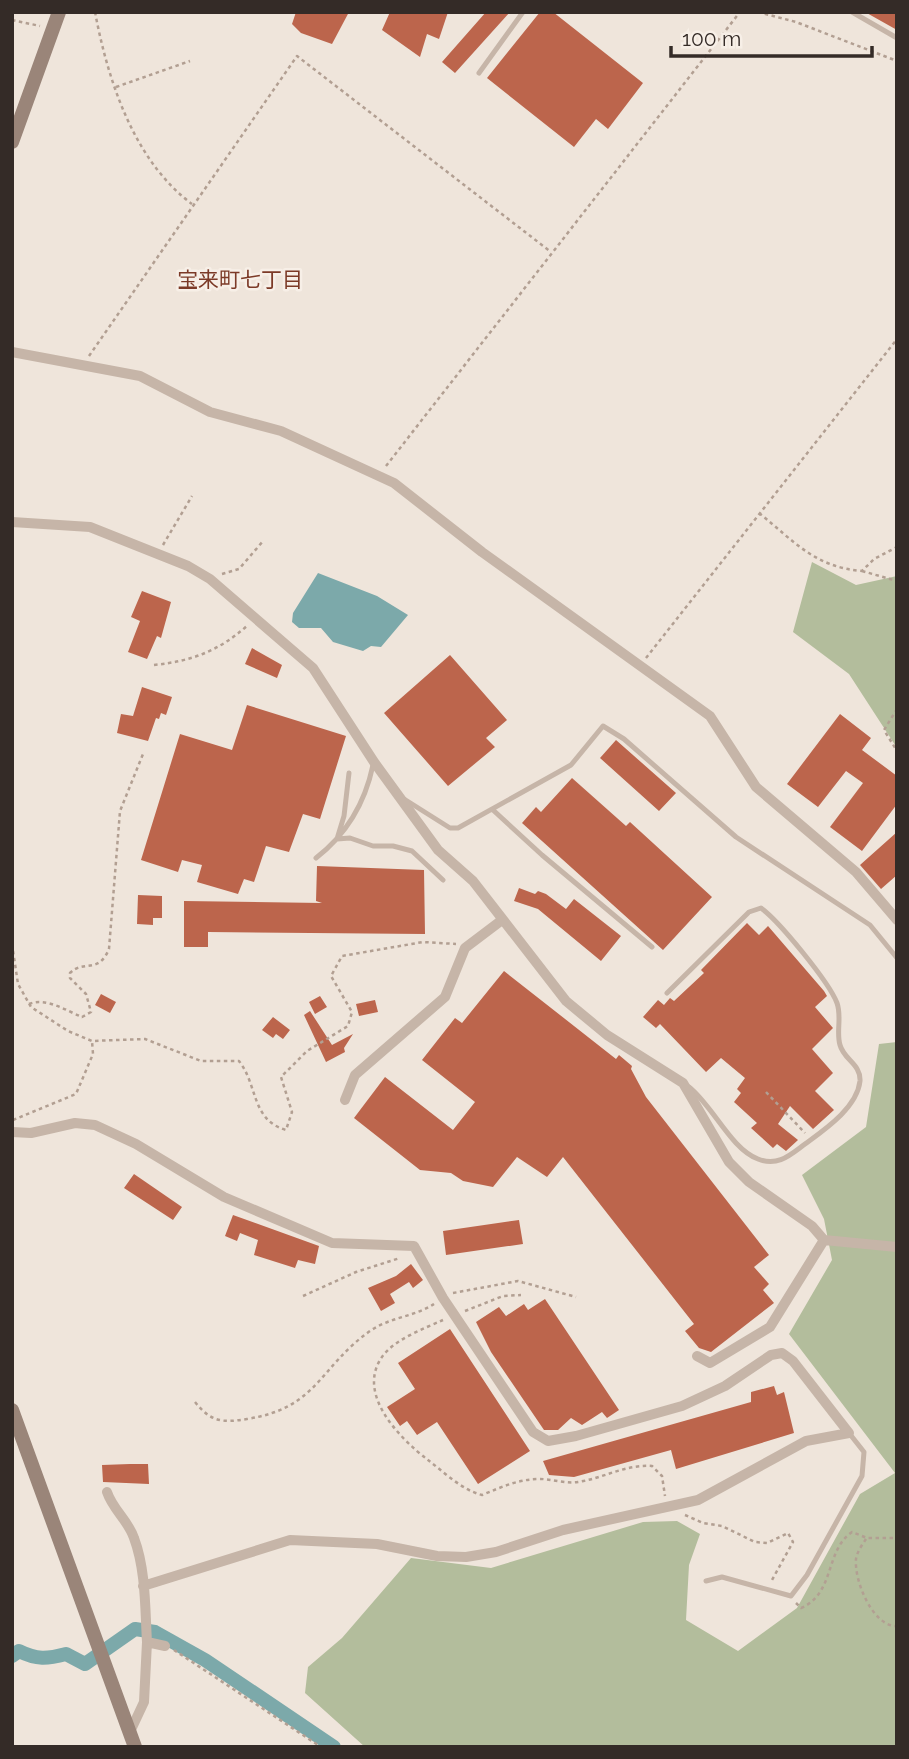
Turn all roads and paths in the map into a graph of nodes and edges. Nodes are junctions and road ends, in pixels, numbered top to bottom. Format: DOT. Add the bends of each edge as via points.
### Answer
graph roads {
  1 [pos="59,12"];
  2 [pos="95,12"];
  3 [pos="523,12"];
  4 [pos="740,12"];
  5 [pos="758,12"];
  6 [pos="852,12"];
  7 [pos="12,20"];
  8 [pos="52,29"];
  9 [pos="897,38"];
  10 [pos="190,61"];
  11 [pos="897,61"];
  12 [pos="479,73"];
  13 [pos="116,87"];
  14 [pos="12,142"];
  15 [pos="192,204"];
  16 [pos="551,252"];
  17 [pos="897,339"];
  18 [pos="12,352"];
  19 [pos="83,364"];
  20 [pos="379,475"];
  21 [pos="192,496"];
  22 [pos="759,513"];
  23 [pos="12,522"];
  24 [pos="264,540"];
  25 [pos="897,547"];
  26 [pos="157,553"];
  27 [pos="862,571"];
  28 [pos="208,578"];
  29 [pos="897,581"];
  30 [pos="252,619"];
  31 [pos="154,665"];
  32 [pos="639,666"];
  33 [pos="897,709"];
  34 [pos="897,751"];
  35 [pos="143,754"];
  36 [pos="374,762"];
  37 [pos="349,773"];
  38 [pos="398,796"];
  39 [pos="494,810"];
  40 [pos="337,839"];
  41 [pos="316,858"];
  42 [pos="443,880"];
  43 [pos="502,920"];
  44 [pos="897,920"];
  45 [pos="12,944"];
  46 [pos="652,947"];
  47 [pos="465,948"];
  48 [pos="897,958"];
  49 [pos="667,993"];
  50 [pos="29,1004"];
  51 [pos="92,1041"];
  52 [pos="683,1083"];
  53 [pos="766,1092"];
  54 [pos="345,1100"];
  55 [pos="12,1121"];
  56 [pos="12,1132"];
  57 [pos="811,1139"];
  58 [pos="824,1240"];
  59 [pos="414,1246"];
  60 [pos="897,1247"];
  61 [pos="303,1296"];
  62 [pos="442,1296"];
  63 [pos="576,1297"];
  64 [pos="697,1356"];
  65 [pos="195,1402"];
  66 [pos="12,1410"];
  67 [pos="849,1433"];
  68 [pos="107,1492"];
  69 [pos="867,1538"];
  70 [pos="897,1538"];
  71 [pos="706,1581"];
  72 [pos="143,1586"];
  73 [pos="791,1596"];
  74 [pos="897,1626"];
  75 [pos="147,1642"];
  76 [pos="165,1646"];
  77 [pos="132,1740"];
  78 [pos="321,1747"];
  1 -- 8 [label="street"];
  2 -- 13 [label="path"];
  3 -- 12 [label="lane"];
  4 -- 16 [label="path"];
  5 -- 11 [label="path"];
  6 -- 9 [label="lane"];
  7 -- 8 [label="path"];
  8 -- 14 [label="street"];
  10 -- 13 [label="path"];
  13 -- 15 [label="path" via="150,161"];
  15 -- 16 [label="path" via="296,56"];
  15 -- 19 [label="path"];
  16 -- 20 [label="path"];
  17 -- 22 [label="path"];
  18 -- 19 [label="street"];
  19 -- 20 [label="street" via="140,376 210,412 281,432"];
  20 -- 32 [label="street"];
  21 -- 26 [label="path"];
  22 -- 27 [label="path" via="821,563"];
  22 -- 32 [label="path"];
  23 -- 26 [label="street" via="90,527"];
  24 -- 28 [label="path" via="240,569"];
  25 -- 27 [label="path"];
  26 -- 28 [label="street"];
  27 -- 29 [label="path"];
  28 -- 30 [label="street"];
  30 -- 31 [label="path" via="223,646 202,657"];
  30 -- 36 [label="street" via="313,668"];
  32 -- 44 [label="street" via="710,716 756,787 856,872"];
  33 -- 34 [label="path" via="884,730"];
  35 -- 50 [label="path" via="120,811 109,949 95,966 70,973 90,1002 91,1012 82,1017 37,1001"];
  36 -- 38 [label="street"];
  36 -- 40 [label="lane" via="357,812"];
  37 -- 40 [label="lane"];
  38 -- 39 [label="lane" via="450,828"];
  38 -- 43 [label="street" via="438,850 472,881"];
  39 -- 46 [label="lane"];
  39 -- 48 [label="lane" via="571,765 603,726 671,778 736,837 870,925"];
  40 -- 41 [label="lane"];
  40 -- 42 [label="lane" via="412,851"];
  43 -- 47 [label="street"];
  43 -- 52 [label="street" via="566,1001 607,1035"];
  45 -- 50 [label="path" via="18,985"];
  47 -- 51 [label="path" via="452,942 424,942 342,956 331,976 349,1005 351,1018 348,1026 307,1051 281,1077 292,1112 286,1130 265,1118 239,1061 201,1061 145,1039"];
  47 -- 54 [label="street" via="445,997 355,1075"];
  49 -- 57 [label="lane" via="749,912 761,908 768,913 830,990 840,1013 839,1044 859,1072 856,1094 845,1110"];
  50 -- 51 [label="path" via="68,1031"];
  51 -- 55 [label="path" via="93,1054 76,1094"];
  52 -- 57 [label="lane" via="702,1097 734,1139 757,1159 787,1159"];
  52 -- 58 [label="street" via="729,1162"];
  53 -- 57 [label="path"];
  56 -- 59 [label="street" via="31,1133 75,1123 96,1125 224,1197 332,1243"];
  58 -- 60 [label="street"];
  58 -- 64 [label="street" via="769,1326 710,1363"];
  59 -- 61 [label="path" via="390,1264 356,1272"];
  59 -- 62 [label="street"];
  62 -- 63 [label="path" via="518,1281"];
  62 -- 65 [label="path" via="413,1315 372,1330 342,1355 311,1392 285,1410 224,1422 204,1413"];
  62 -- 67 [label="street" via="533,1432 548,1441 682,1406 782,1353"];
  66 -- 77 [label="street"];
  67 -- 72 [label="street" via="806,1441 698,1500 563,1530 496,1552 437,1556 377,1544 289,1540"];
  67 -- 73 [label="lane" via="864,1452 862,1476"];
  68 -- 72 [label="street" via="135,1541"];
  69 -- 70 [label="path"];
  69 -- 73 [label="path" via="852,1532 846,1536 828,1581 807,1605 801,1608"];
  69 -- 74 [label="path" via="856,1558 861,1587 881,1622"];
  71 -- 73 [label="lane" via="722,1577"];
  72 -- 75 [label="street"];
  75 -- 76 [label="street"];
  75 -- 77 [label="street" via="144,1702"];
  76 -- 78 [label="path"];
}
